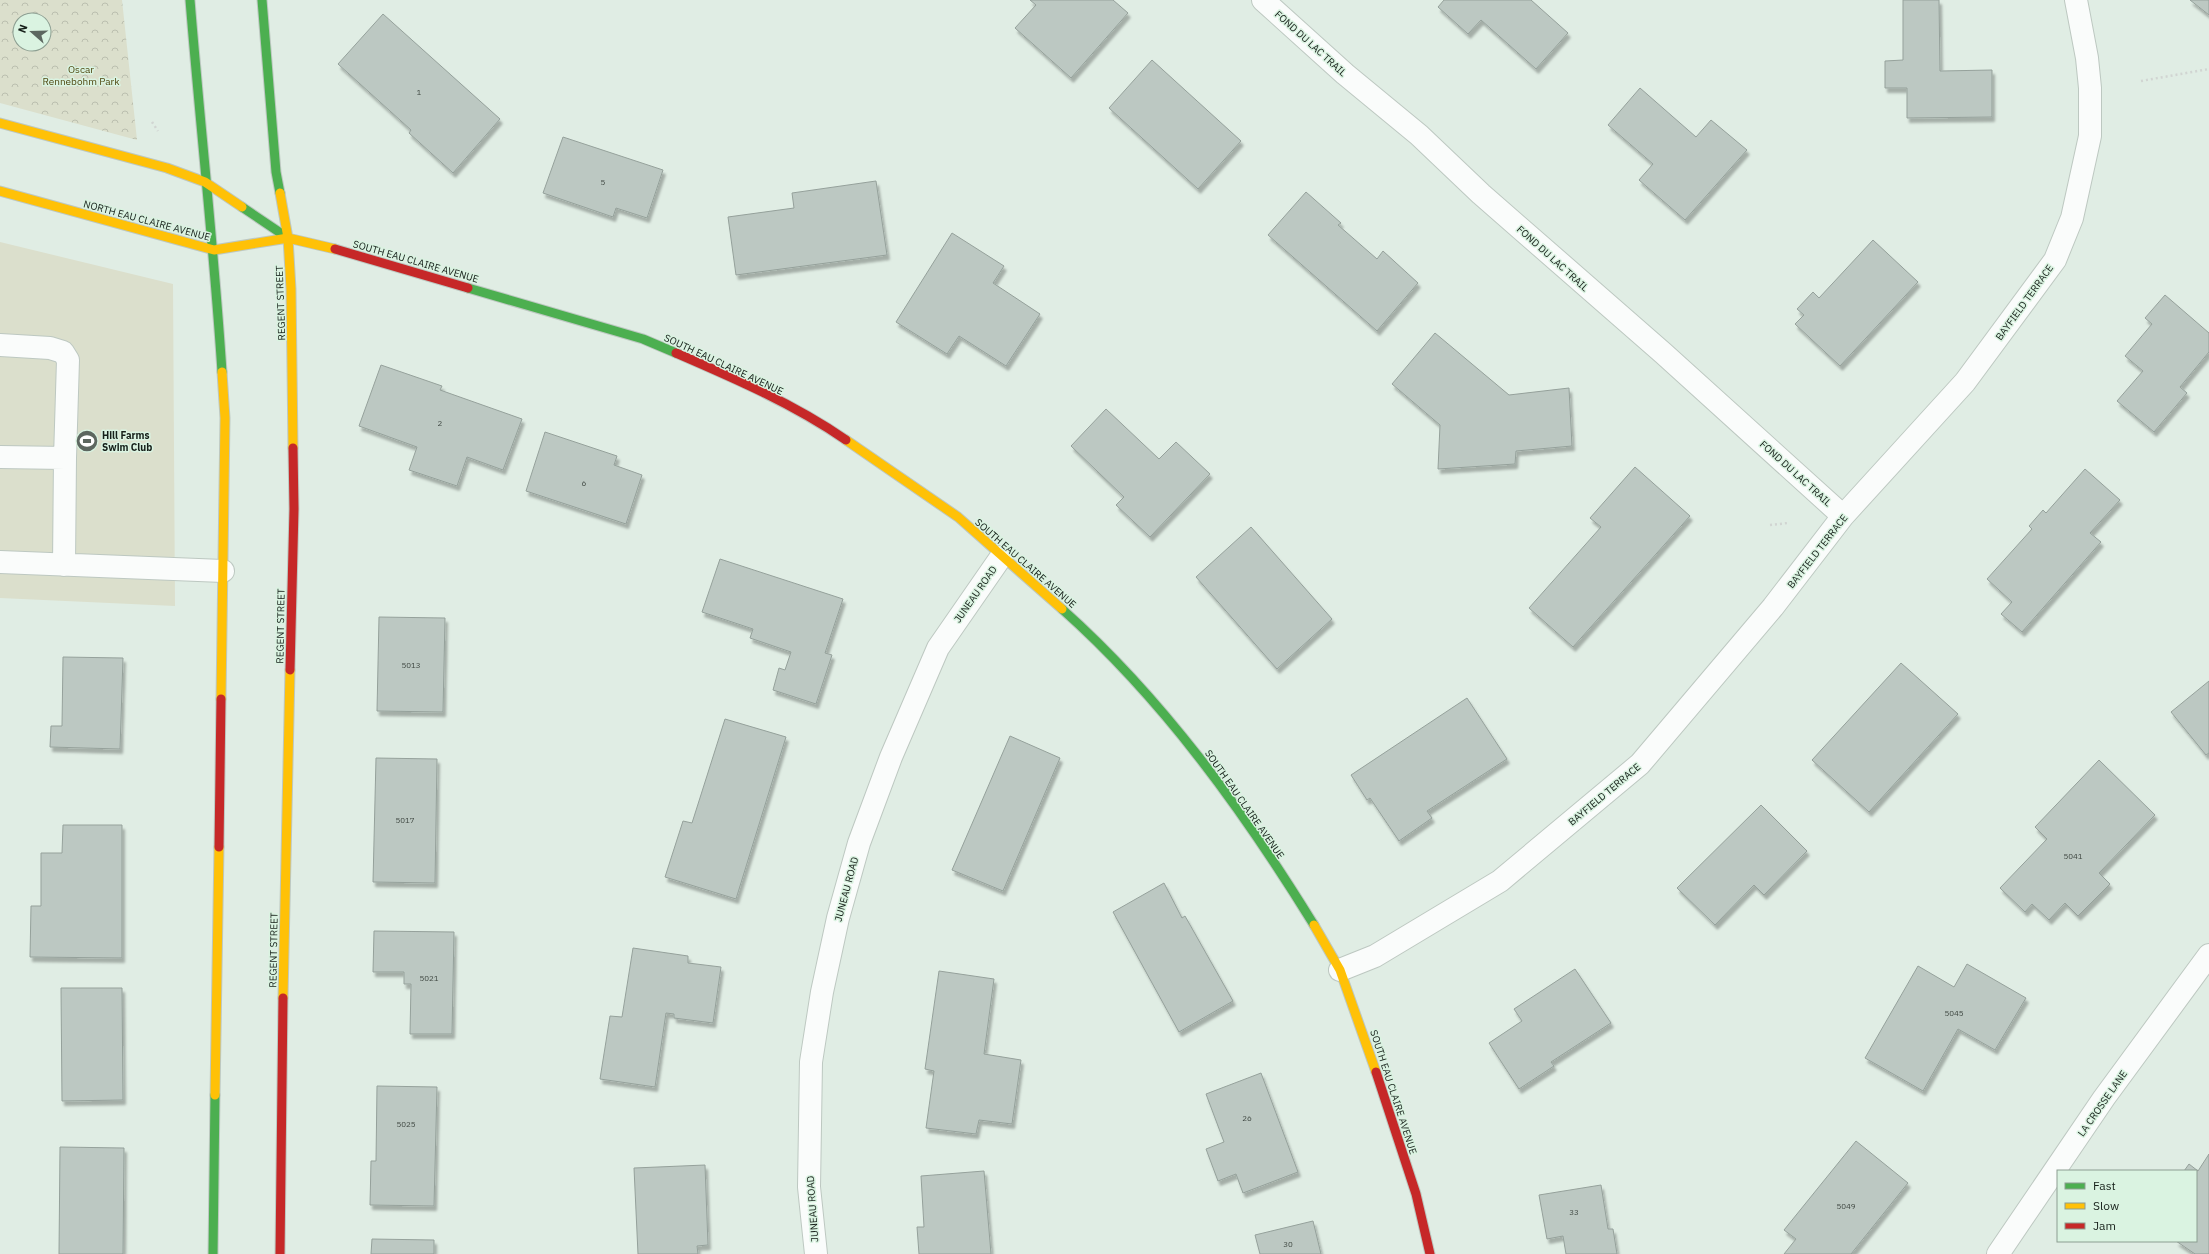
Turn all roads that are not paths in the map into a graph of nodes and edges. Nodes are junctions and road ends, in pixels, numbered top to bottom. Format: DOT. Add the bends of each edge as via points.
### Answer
graph roads {
  1 [pos="190,0"];
  2 [pos="262,0"];
  3 [pos="1263,0"];
  4 [pos="2076,0"];
  5 [pos="0,123"];
  6 [pos="205,182"];
  7 [pos="0,191"];
  8 [pos="288,238"];
  9 [pos="214,250"];
  10 [pos="0,345"];
  11 [pos="0,457"];
  12 [pos="64,458"];
  13 [pos="1843,516"];
  14 [pos="1001,557"];
  15 [pos="0,562"];
  16 [pos="64,564"];
  17 [pos="223,571"];
  18 [pos="2209,955"];
  19 [pos="1340,970"];
  20 [pos="213,1254"];
  21 [pos="280,1254"];
  22 [pos="816,1254"];
  23 [pos="1430,1254"];
  24 [pos="1998,1254"];
  1 -- 6 [label="street"];
  2 -- 8 [label="street, REGENT STREET" via="276,172"];
  3 -- 13 [label="street, FOND DU LAC TRAIL" via="1345,74 1419,135 1481,194 1663,353"];
  4 -- 13 [label="street, BAYFIELD TERRACE" via="2087,58 2090,136 2072,218 2055,260 1966,382"];
  5 -- 6 [label="street" via="168,168"];
  6 -- 8 [label="street"];
  6 -- 9 [label="street"];
  7 -- 9 [label="street, NORTH EAU CLAIRE AVENUE"];
  8 -- 9 [label="street, NORTH EAU CLAIRE AVENUE"];
  8 -- 14 [label="street, SOUTH EAU CLAIRE AVENUE" via="320,245 643,339 738,380 826,426 958,517"];
  8 -- 21 [label="street, REGENT STREET" via="294,509 285,859"];
  9 -- 17 [label="street" via="225,418"];
  10 -- 12 [label="street" via="50,348 64,352 68,360"];
  11 -- 12 [label="street"];
  12 -- 16 [label="street"];
  13 -- 19 [label="street, BAYFIELD TERRACE" via="1773,607 1640,764 1500,881 1375,956"];
  14 -- 19 [label="street, SOUTH EAU CLAIRE AVENUE" via="1075,621 1127,672 1190,746 1246,820"];
  14 -- 22 [label="street, JUNEAU ROAD" via="938,648 891,757 859,842 838,918 822,992 811,1062 809,1187"];
  15 -- 16 [label="street"];
  16 -- 17 [label="street"];
  17 -- 20 [label="street"];
  18 -- 24 [label="street, LA CROSSE LANE" via="2104,1098"];
  19 -- 23 [label="street, SOUTH EAU CLAIRE AVENUE" via="1416,1194"];
}
